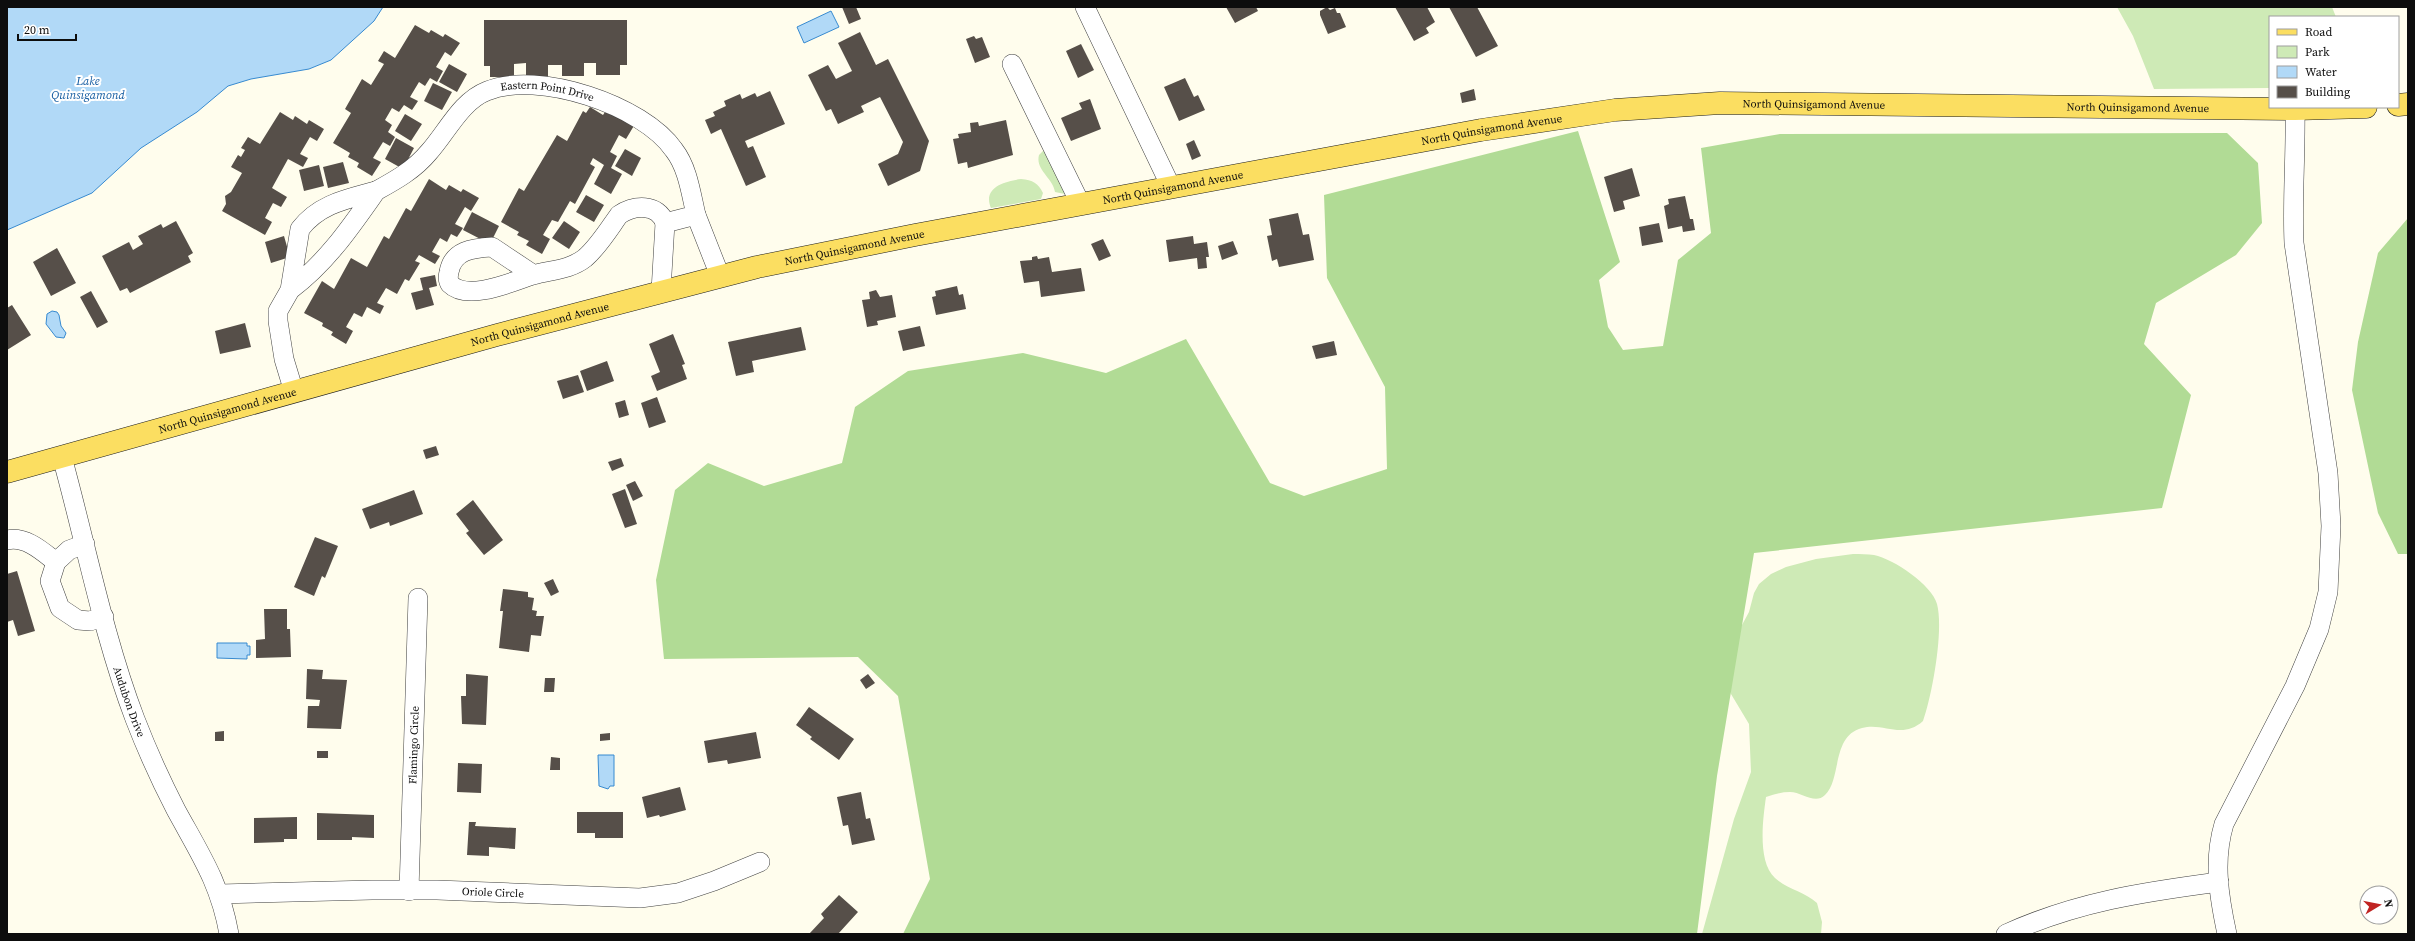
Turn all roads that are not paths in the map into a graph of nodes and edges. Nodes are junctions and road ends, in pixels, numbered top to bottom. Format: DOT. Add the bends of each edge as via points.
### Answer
graph roads {
  1 [pos="1085,7"];
  2 [pos="1012,64"];
  3 [pos="2330,108"];
  4 [pos="2295,109"];
  5 [pos="1171,187"];
  6 [pos="376,191"];
  7 [pos="1081,205"];
  8 [pos="696,215"];
  9 [pos="665,223"];
  10 [pos="534,275"];
  11 [pos="720,276"];
  12 [pos="290,290"];
  13 [pos="661,291"];
  14 [pos="294,392"];
  15 [pos="62,457"];
  16 [pos="7,472"];
  17 [pos="7,540"];
  18 [pos="86,544"];
  19 [pos="56,562"];
  20 [pos="418,598"];
  21 [pos="104,618"];
  22 [pos="760,862"];
  23 [pos="2219,882"];
  24 [pos="409,892"];
  25 [pos="220,894"];
  26 [pos="228,934"];
  27 [pos="2006,934"];
  28 [pos="2227,934"];
  1 -- 5 [label="street"];
  2 -- 7 [label="street"];
  3 -- 4 [label="main road, North Quinsigamond Avenue"];
  4 -- 5 [label="main road, North Quinsigamond Avenue" via="1752,102 1650,106 1460,133"];
  4 -- 23 [label="street" via="2294,243 2328,473 2331,526 2328,592 2319,629 2295,686 2224,824 2218,843"];
  5 -- 7 [label="main road, North Quinsigamond Avenue"];
  6 -- 8 [label="street, Eastern Point Drive" via="414,167 470,101 487,91 531,84 595,97 626,112 660,134 674,149 685,169"];
  6 -- 12 [label="street, Eastern Point Drive" via="342,239 314,272"];
  6 -- 12 [label="street, Eastern Point Drive" via="322,208 306,221 298,235"];
  7 -- 11 [label="main road, North Quinsigamond Avenue" via="863,245"];
  8 -- 9 [label="street"];
  8 -- 11 [label="street, Eastern Point Drive"];
  9 -- 10 [label="street" via="660,213 649,208 626,210 584,258 569,266"];
  9 -- 13 [label="street"];
  11 -- 13 [label="main road, North Quinsigamond Avenue"];
  12 -- 14 [label="street, Eastern Point Drive" via="278,311 278,321 284,359"];
  13 -- 14 [label="main road, North Quinsigamond Avenue"];
  14 -- 15 [label="main road, North Quinsigamond Avenue"];
  15 -- 16 [label="main road, North Quinsigamond Avenue"];
  15 -- 18 [label="street, Audubon Drive"];
  17 -- 19 [label="street" via="30,543"];
  18 -- 19 [label="street" via="69,550"];
  18 -- 21 [label="street, Audubon Drive"];
  19 -- 21 [label="street" via="50,581 60,608 78,620"];
  20 -- 24 [label="street, Flamingo Circle"];
  21 -- 25 [label="street, Audubon Drive" via="140,732 176,809 208,865"];
  22 -- 24 [label="street, Oriole Circle" via="678,893 646,898 437,890"];
  23 -- 27 [label="street" via="2139,892 2100,900 2063,911"];
  23 -- 28 [label="street"];
  24 -- 25 [label="street, Oriole Circle" via="372,890"];
  25 -- 26 [label="street, Audubon Drive"];
}
